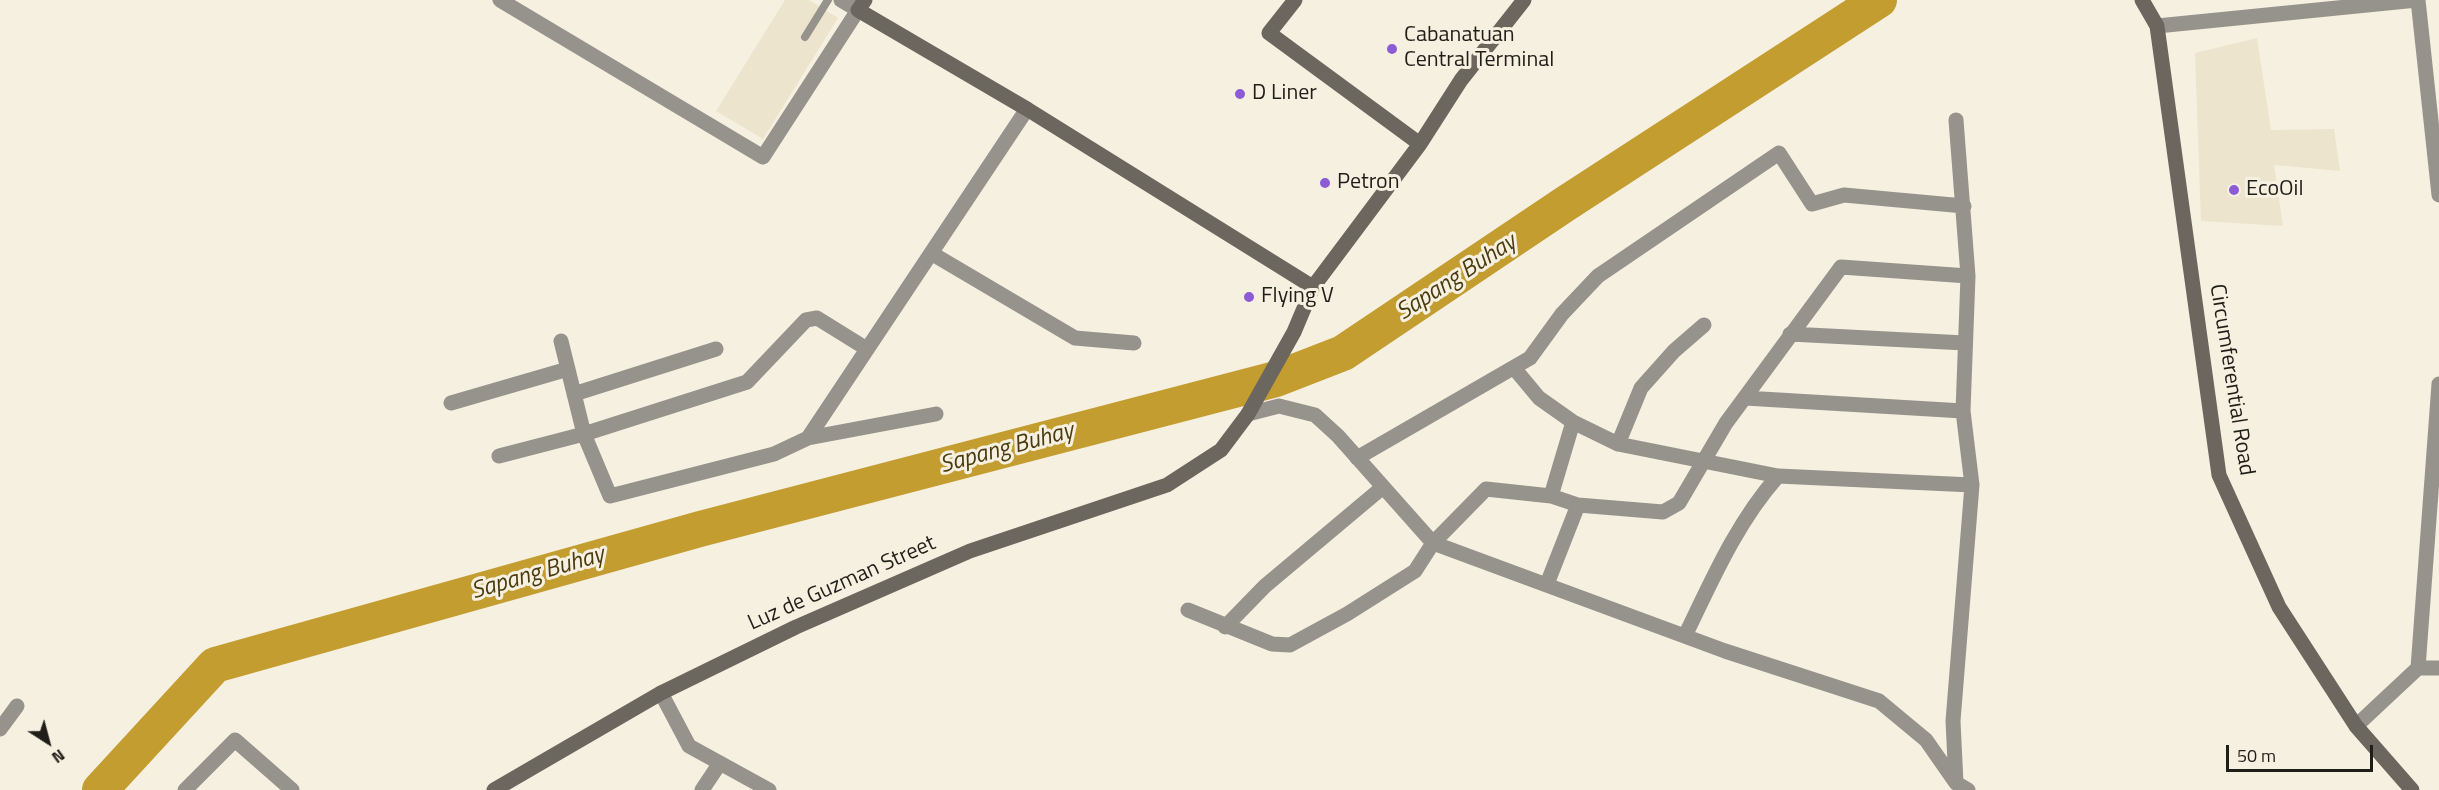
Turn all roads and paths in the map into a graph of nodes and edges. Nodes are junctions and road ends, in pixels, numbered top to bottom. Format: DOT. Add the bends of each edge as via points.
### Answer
graph roads {
  1 [pos="500,0"];
  2 [pos="828,0"];
  3 [pos="841,0"];
  4 [pos="1295,0"];
  5 [pos="1524,0"];
  6 [pos="2142,0"];
  7 [pos="2417,0"];
  8 [pos="862,5"];
  9 [pos="2157,26"];
  10 [pos="805,37"];
  11 [pos="1027,109"];
  12 [pos="1956,120"];
  13 [pos="1420,144"];
  14 [pos="2439,195"];
  15 [pos="1964,206"];
  16 [pos="931,253"];
  17 [pos="1968,276"];
  18 [pos="1313,287"];
  19 [pos="1704,325"];
  20 [pos="1790,334"];
  21 [pos="561,341"];
  22 [pos="1134,343"];
  23 [pos="1965,344"];
  24 [pos="716,349"];
  25 [pos="867,349"];
  26 [pos="568,369"];
  27 [pos="1514,369"];
  28 [pos="2439,384"];
  29 [pos="574,394"];
  30 [pos="1745,398"];
  31 [pos="451,404"];
  32 [pos="1963,411"];
  33 [pos="936,414"];
  34 [pos="1248,414"];
  35 [pos="1573,422"];
  36 [pos="584,434"];
  37 [pos="808,438"];
  38 [pos="1618,444"];
  39 [pos="500,456"];
  40 [pos="1357,458"];
  41 [pos="1705,462"];
  42 [pos="1778,476"];
  43 [pos="1972,485"];
  44 [pos="1383,487"];
  45 [pos="1551,496"];
  46 [pos="1578,505"];
  47 [pos="1433,543"];
  48 [pos="1547,584"];
  49 [pos="1188,610"];
  50 [pos="1225,627"];
  51 [pos="1685,636"];
  52 [pos="2418,668"];
  53 [pos="2439,668"];
  54 [pos="662,693"];
  55 [pos="17,706"];
  56 [pos="2356,726"];
  57 [pos="0,729"];
  58 [pos="720,763"];
  59 [pos="1962,786"];
  60 [pos="184,790"];
  61 [pos="292,790"];
  62 [pos="494,790"];
  63 [pos="702,790"];
  64 [pos="769,790"];
  65 [pos="2412,790"];
  1 -- 8 [label="street" via="763,157"];
  2 -- 10 [label="lane"];
  3 -- 8 [label="street"];
  4 -- 13 [label="street" via="1269,33"];
  5 -- 13 [label="street" via="1461,80"];
  6 -- 9 [label="street, Circumferential Road"];
  7 -- 9 [label="street"];
  7 -- 14 [label="street"];
  8 -- 11 [label="street"];
  9 -- 56 [label="street, Circumferential Road" via="2219,474 2279,607"];
  11 -- 16 [label="street"];
  11 -- 18 [label="street"];
  12 -- 15 [label="street"];
  13 -- 18 [label="street"];
  15 -- 17 [label="street"];
  15 -- 27 [label="street" via="1844,195 1812,204 1779,153 1598,276 1562,314 1530,358"];
  16 -- 22 [label="street" via="1075,338"];
  16 -- 25 [label="street"];
  17 -- 20 [label="street" via="1841,267"];
  17 -- 23 [label="street"];
  18 -- 34 [label="street" via="1294,332"];
  19 -- 38 [label="street" via="1641,388"];
  20 -- 23 [label="street"];
  20 -- 30 [label="street"];
  21 -- 26 [label="street"];
  23 -- 32 [label="street"];
  24 -- 29 [label="street"];
  25 -- 36 [label="street" via="817,318 806,320 747,382"];
  25 -- 37 [label="street"];
  26 -- 29 [label="street"];
  26 -- 31 [label="street"];
  27 -- 35 [label="street" via="1528,388"];
  27 -- 40 [label="street"];
  28 -- 52 [label="street"];
  29 -- 36 [label="street"];
  30 -- 32 [label="street"];
  30 -- 41 [label="street"];
  32 -- 43 [label="street"];
  33 -- 37 [label="street"];
  34 -- 40 [label="street" via="1279,406 1315,415"];
  34 -- 54 [label="street, Luz de Guzman Street" via="1221,450 1167,484 970,551 796,627"];
  35 -- 38 [label="street"];
  35 -- 45 [label="street"];
  36 -- 37 [label="street" via="610,496 774,454"];
  36 -- 39 [label="street"];
  38 -- 41 [label="street"];
  40 -- 44 [label="street"];
  41 -- 42 [label="street"];
  41 -- 46 [label="street" via="1679,503 1663,512"];
  42 -- 43 [label="street"];
  42 -- 51 [label="street" via="1755,502"];
  43 -- 59 [label="street" via="1953,721"];
  44 -- 47 [label="street"];
  44 -- 50 [label="street" via="1265,586"];
  45 -- 46 [label="street"];
  45 -- 47 [label="street" via="1486,489"];
  46 -- 48 [label="street"];
  47 -- 48 [label="street"];
  47 -- 50 [label="street" via="1415,571 1290,645 1272,644"];
  48 -- 51 [label="street"];
  49 -- 50 [label="street"];
  51 -- 59 [label="street" via="1878,701 1926,740"];
  52 -- 53 [label="street"];
  52 -- 56 [label="street"];
  54 -- 58 [label="street" via="689,746"];
  54 -- 62 [label="street, Luz de Guzman Street"];
  55 -- 57 [label="street"];
  56 -- 65 [label="street, Circumferential Road"];
  58 -- 63 [label="street"];
  58 -- 64 [label="street"];
  60 -- 61 [label="street" via="235,741"];
}
